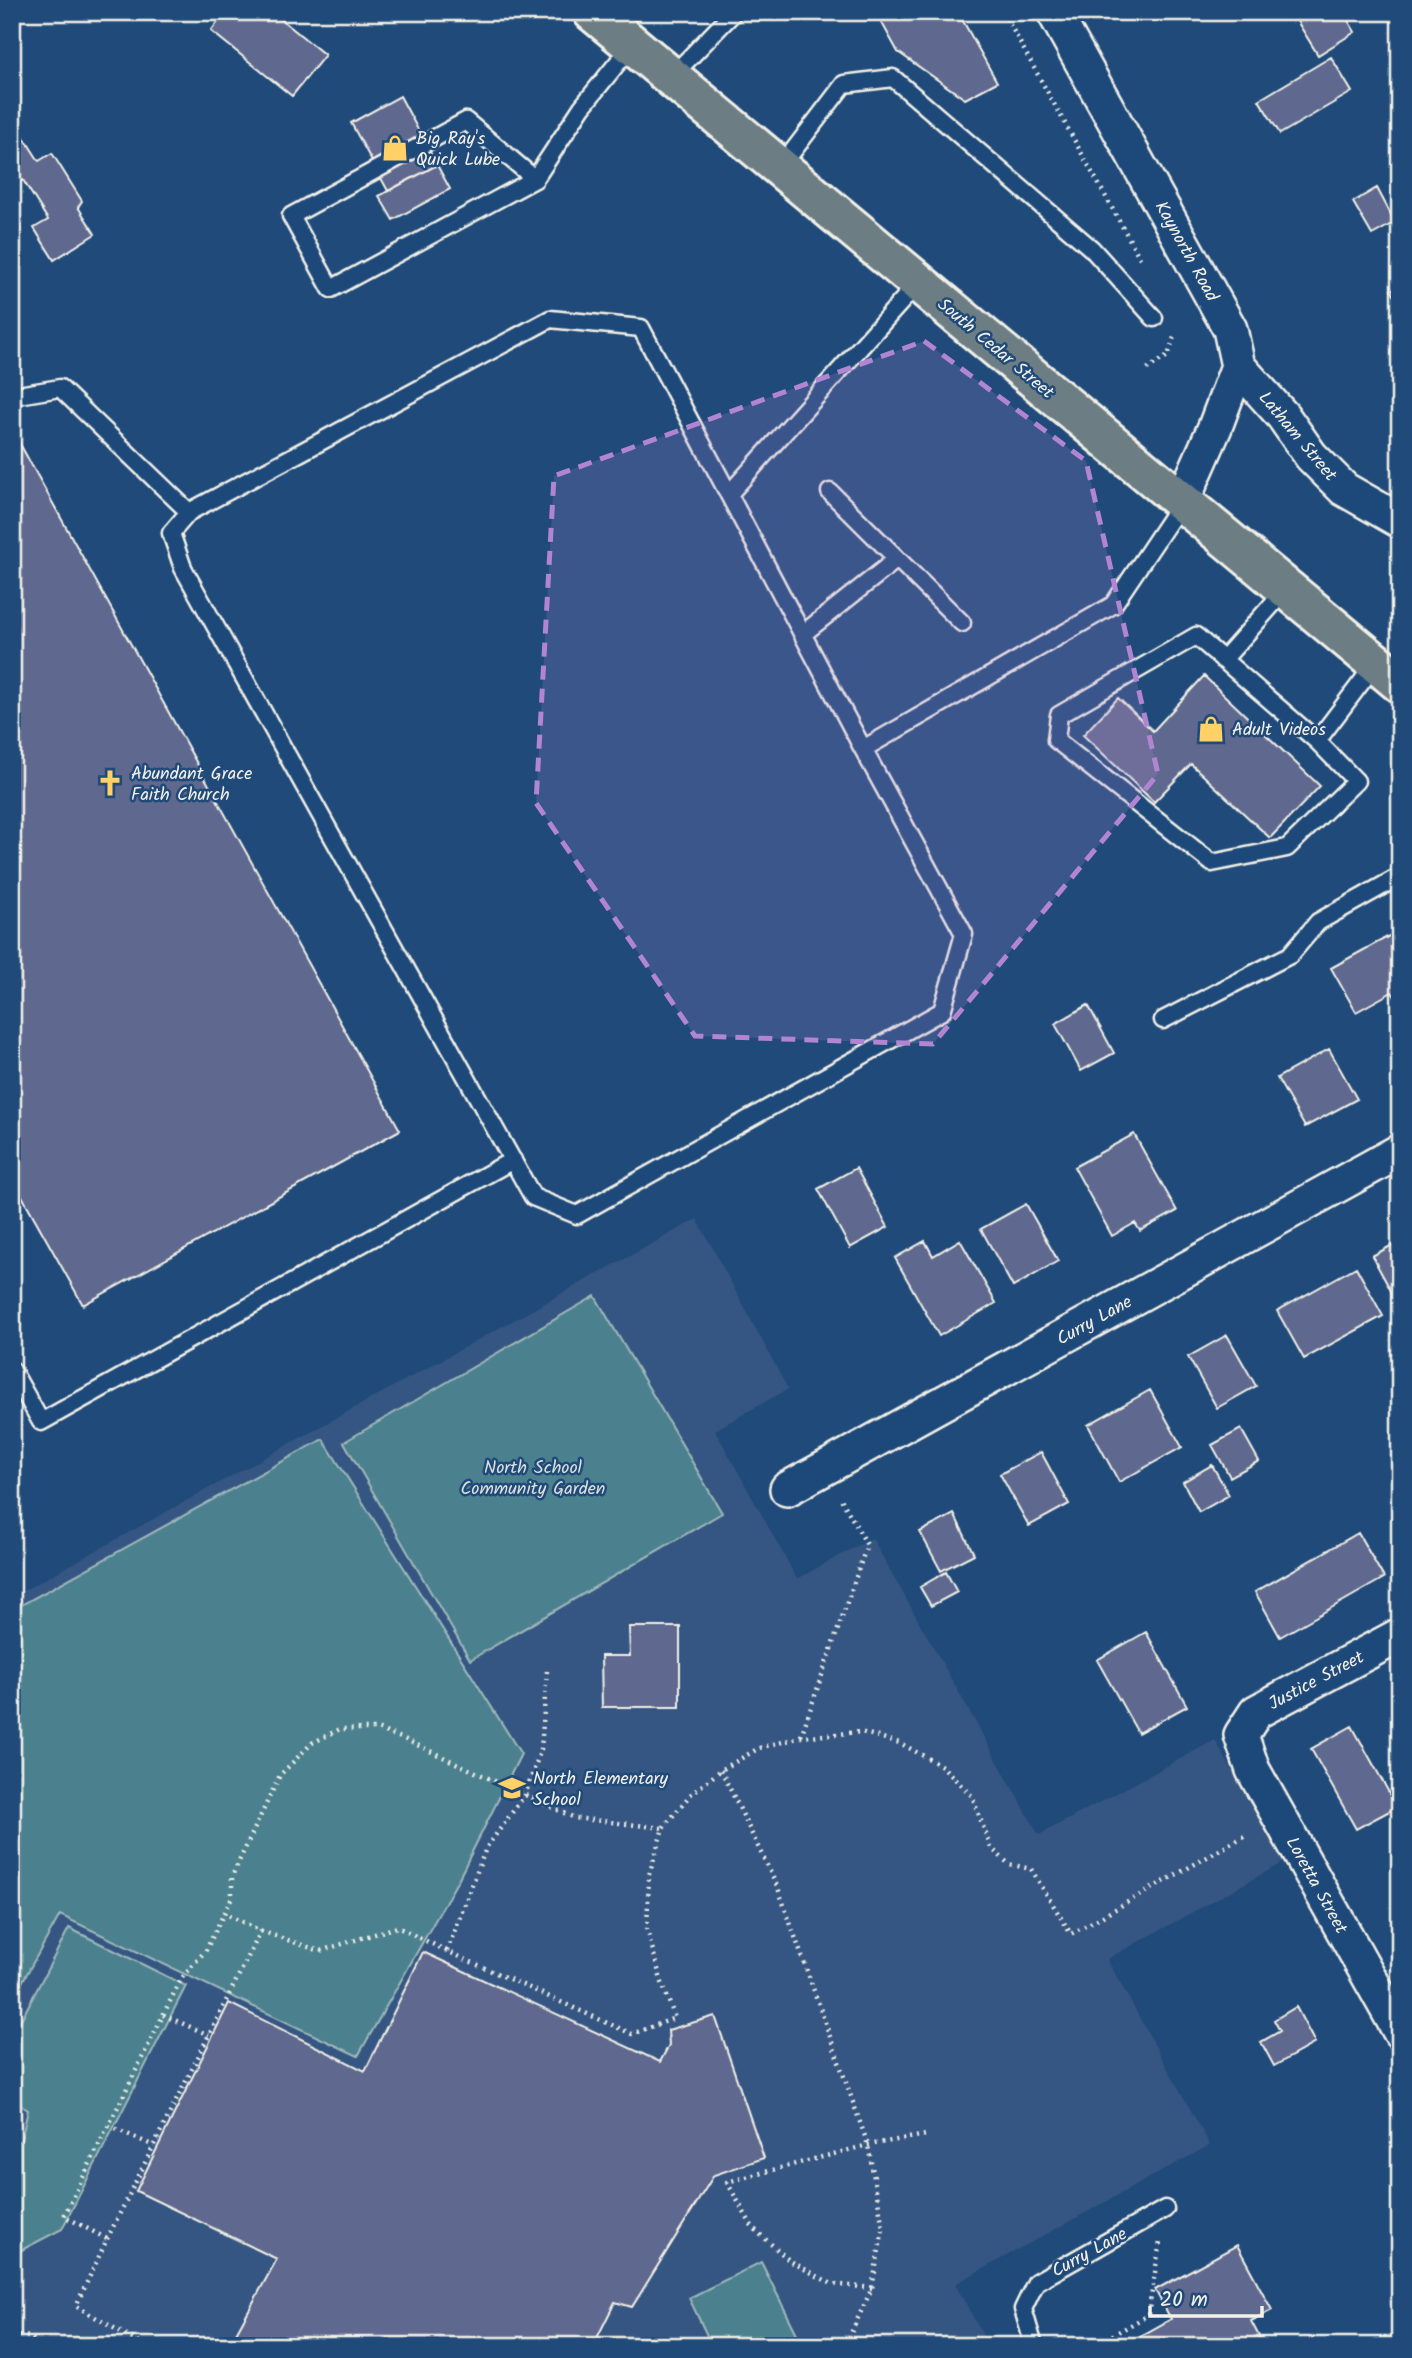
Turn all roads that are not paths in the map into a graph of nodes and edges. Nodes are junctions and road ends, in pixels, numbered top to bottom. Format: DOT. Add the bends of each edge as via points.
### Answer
graph roads {
  1 [pos="593,12"];
  2 [pos="734,12"];
  3 [pos="1054,12"];
  4 [pos="632,45"];
  5 [pos="671,77"];
  6 [pos="780,168"];
  7 [pos="535,179"];
  8 [pos="918,284"];
  9 [pos="1154,318"];
  10 [pos="1238,366"];
  11 [pos="12,396"];
  12 [pos="830,492"];
  13 [pos="729,494"];
  14 [pos="1182,502"];
  15 [pos="189,512"];
  16 [pos="1400,521"];
  17 [pos="897,559"];
  18 [pos="1286,589"];
  19 [pos="962,623"];
  20 [pos="804,633"];
  21 [pos="1223,660"];
  22 [pos="1388,673"];
  23 [pos="1317,741"];
  24 [pos="863,749"];
  25 [pos="1400,876"];
  26 [pos="1163,1020"];
  27 [pos="1400,1151"];
  28 [pos="513,1160"];
  29 [pos="12,1370"];
  30 [pos="787,1489"];
  31 [pos="1400,1635"];
  32 [pos="1241,1735"];
  33 [pos="1400,2032"];
  34 [pos="1166,2209"];
  35 [pos="1034,2346"];
  1 -- 4 [label="main road, South Cedar Street"];
  2 -- 5 [label="lane"];
  3 -- 10 [label="street, Kaynorth Road" via="1230,329"];
  4 -- 5 [label="main road, South Cedar Street"];
  4 -- 7 [label="lane" via="582,107"];
  5 -- 6 [label="main road, South Cedar Street"];
  6 -- 8 [label="main road, South Cedar Street"];
  6 -- 9 [label="lane" via="844,84 893,78 1092,249"];
  7 -- 7 [label="lane" via="331,289 291,216 466,121"];
  8 -- 13 [label="lane"];
  8 -- 14 [label="main road, South Cedar Street"];
  10 -- 14 [label="street"];
  10 -- 16 [label="street, Latham Street" via="1344,489"];
  11 -- 15 [label="lane" via="60,388"];
  12 -- 17 [label="lane"];
  13 -- 15 [label="lane" via="641,328 550,318"];
  13 -- 20 [label="lane"];
  14 -- 18 [label="main road, South Cedar Street"];
  14 -- 24 [label="lane" via="1113,605"];
  15 -- 28 [label="lane" via="171,533 183,568"];
  17 -- 19 [label="lane"];
  17 -- 20 [label="lane"];
  18 -- 21 [label="lane"];
  18 -- 22 [label="main road, South Cedar Street"];
  20 -- 24 [label="lane"];
  21 -- 23 [label="lane"];
  21 -- 23 [label="lane" via="1196,636 1059,715 1056,740 1212,863 1287,848 1356,781"];
  22 -- 23 [label="lane"];
  24 -- 28 [label="lane" via="964,934 942,1011 577,1215 533,1197"];
  25 -- 26 [label="lane" via="1318,922 1290,955"];
  27 -- 30 [label="street, Curry Lane"];
  28 -- 29 [label="lane" via="41,1422"];
  31 -- 32 [label="street, Justice Street" via="1256,1712"];
  32 -- 33 [label="street, Loretta Street" via="1253,1770"];
  34 -- 35 [label="lane, Curry Lane" via="1036,2282 1023,2309"];
}
